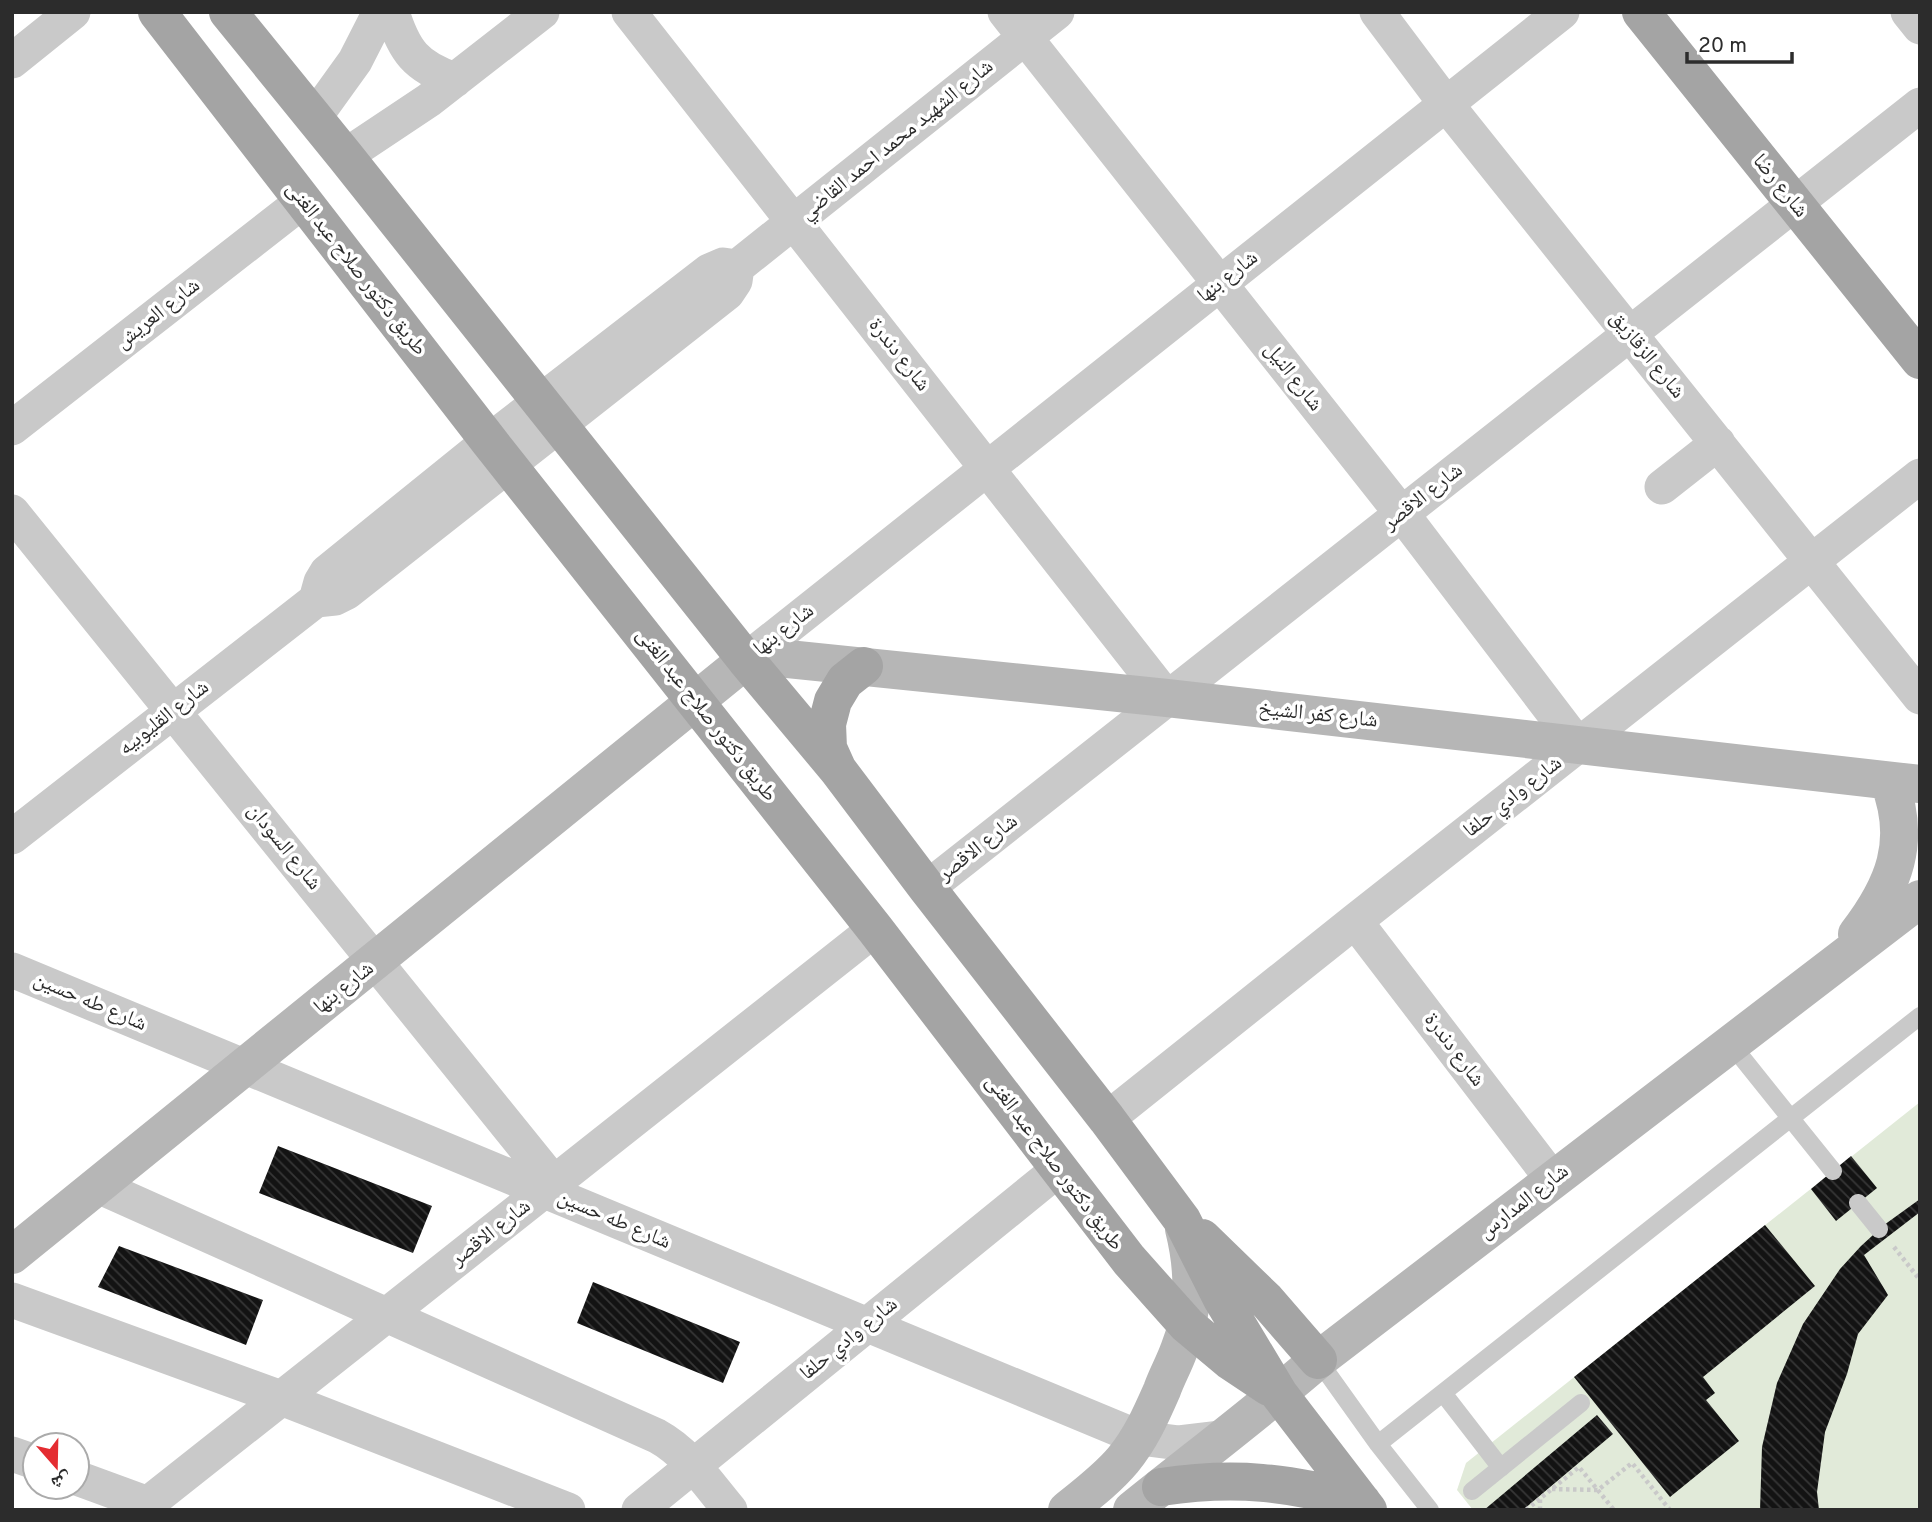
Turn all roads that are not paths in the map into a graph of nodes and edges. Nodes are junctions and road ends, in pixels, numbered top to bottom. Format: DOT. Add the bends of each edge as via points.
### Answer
graph roads {
  1 [pos="74,12"];
  2 [pos="157,12"];
  3 [pos="228,12"];
  4 [pos="380,12"];
  5 [pos="392,12"];
  6 [pos="542,12"];
  7 [pos="629,12"];
  8 [pos="1057,12"];
  9 [pos="1377,12"];
  10 [pos="1562,12"];
  11 [pos="1641,12"];
  12 [pos="1908,12"];
  13 [pos="1015,25"];
  14 [pos="1920,27"];
  15 [pos="12,61"];
  16 [pos="455,80"];
  17 [pos="1446,104"];
  18 [pos="1920,105"];
  19 [pos="314,118"];
  20 [pos="345,156"];
  21 [pos="303,201"];
  22 [pos="1795,204"];
  23 [pos="794,222"];
  24 [pos="1220,284"];
  25 [pos="1630,334"];
  26 [pos="1920,360"];
  27 [pos="550,414"];
  28 [pos="12,428"];
  29 [pos="1718,443"];
  30 [pos="499,453"];
  31 [pos="988,468"];
  32 [pos="1920,476"];
  33 [pos="1662,486"];
  34 [pos="12,512"];
  35 [pos="1402,514"];
  36 [pos="1812,562"];
  37 [pos="746,660"];
  38 [pos="864,666"];
  39 [pos="1920,697"];
  40 [pos="1167,698"];
  41 [pos="695,702"];
  42 [pos="173,711"];
  43 [pos="1578,745"];
  44 [pos="838,770"];
  45 [pos="1904,783"];
  46 [pos="12,837"];
  47 [pos="926,888"];
  48 [pos="1920,899"];
  49 [pos="1355,921"];
  50 [pos="875,929"];
  51 [pos="376,962"];
  52 [pos="1832,966"];
  53 [pos="12,970"];
  54 [pos="1920,1016"];
  55 [pos="1731,1044"];
  56 [pos="246,1067"];
  57 [pos="1791,1118"];
  58 [pos="1107,1119"];
  59 [pos="1059,1169"];
  60 [pos="1833,1171"];
  61 [pos="1553,1180"];
  62 [pos="98,1186"];
  63 [pos="549,1187"];
  64 [pos="1858,1203"];
  65 [pos="1182,1220"];
  66 [pos="1883,1233"];
  67 [pos="12,1255"];
  68 [pos="12,1300"];
  69 [pos="388,1314"];
  70 [pos="866,1325"];
  71 [pos="1187,1325"];
  72 [pos="1318,1360"];
  73 [pos="1443,1393"];
  74 [pos="1279,1394"];
  75 [pos="281,1398"];
  76 [pos="1581,1403"];
  77 [pos="1140,1438"];
  78 [pos="1220,1438"];
  79 [pos="1378,1444"];
  80 [pos="693,1466"];
  81 [pos="1501,1468"];
  82 [pos="91,1484"];
  83 [pos="1472,1491"];
  84 [pos="1146,1498"];
  85 [pos="1365,1506"];
  86 [pos="144,1507"];
  87 [pos="568,1510"];
  88 [pos="639,1510"];
  89 [pos="730,1510"];
  90 [pos="1067,1510"];
  91 [pos="1430,1510"];
  1 -- 15 [label="street"];
  2 -- 21 [label="main road, طريق دكتور صلاح عبد الغنى"];
  3 -- 19 [label="main road, طريق دكتور صلاح عبد الغنى"];
  4 -- 19 [label="street" via="355,61"];
  5 -- 16 [label="street" via="406,47 419,62"];
  6 -- 16 [label="street"];
  7 -- 23 [label="street, شارع دندرة"];
  8 -- 13 [label="street, شارع الشهيد محمد احمد القاضي"];
  9 -- 17 [label="street, شارع الزقازيق"];
  10 -- 17 [label="street, شارع بنها"];
  11 -- 22 [label="main road, شارع رضا"];
  12 -- 14 [label="street"];
  13 -- 23 [label="street, شارع الشهيد محمد احمد القاضي"];
  13 -- 24 [label="street, شارع النيل"];
  16 -- 20 [label="street"];
  17 -- 24 [label="street, شارع بنها"];
  17 -- 25 [label="street, شارع الزقازيق"];
  18 -- 22 [label="street, شارع الاقصر"];
  19 -- 20 [label="main road, طريق دكتور صلاح عبد الغنى"];
  20 -- 27 [label="main road, طريق دكتور صلاح عبد الغنى"];
  21 -- 28 [label="street, شارع العريش"];
  21 -- 30 [label="main road, طريق دكتور صلاح عبد الغنى"];
  22 -- 25 [label="street, شارع الاقصر"];
  22 -- 26 [label="main road, شارع رضا"];
  23 -- 27 [label="street, شارع الشهيد محمد احمد القاضي" via="737,267 723,265 709,271"];
  23 -- 31 [label="street, شارع دندرة"];
  24 -- 31 [label="street, شارع بنها"];
  24 -- 35 [label="street, شارع النيل"];
  25 -- 29 [label="street, شارع الزقازيق"];
  25 -- 35 [label="street, شارع الاقصر"];
  27 -- 30 [label="street, شارع الشهيد محمد احمد القاضي"];
  27 -- 37 [label="main road, طريق دكتور صلاح عبد الغنى"];
  29 -- 33 [label="street"];
  29 -- 36 [label="street, شارع الزقازيق"];
  30 -- 41 [label="main road, طريق دكتور صلاح عبد الغنى"];
  30 -- 42 [label="street, شارع القليوبيه" via="327,572 316,600"];
  31 -- 37 [label="street, شارع بنها"];
  31 -- 40 [label="street, شارع دندرة"];
  32 -- 36 [label="street, شارع وادي حلفا"];
  34 -- 42 [label="street, شارع السودان"];
  35 -- 40 [label="street, شارع الاقصر"];
  35 -- 43 [label="street, شارع النيل"];
  36 -- 39 [label="street, شارع الزقازيق"];
  36 -- 43 [label="street, شارع وادي حلفا"];
  37 -- 38 [label="main road, شارع كفر الشيخ" via="778,658"];
  37 -- 41 [label="main road, شارع بنها"];
  37 -- 44 [label="main road, طريق دكتور صلاح عبد الغنى"];
  38 -- 40 [label="main road, شارع كفر الشيخ"];
  38 -- 44 [label="main road" via="845,681 827,724 828,748"];
  40 -- 43 [label="main road, شارع كفر الشيخ"];
  40 -- 47 [label="street, شارع الاقصر"];
  41 -- 50 [label="main road, طريق دكتور صلاح عبد الغنى"];
  41 -- 51 [label="main road, شارع بنها"];
  42 -- 46 [label="street, شارع القليوبيه"];
  42 -- 51 [label="street, شارع السودان"];
  43 -- 45 [label="main road, شارع كفر الشيخ"];
  43 -- 49 [label="street, شارع وادي حلفا"];
  44 -- 47 [label="main road, طريق دكتور صلاح عبد الغنى"];
  45 -- 52 [label="main road" via="1896,801 1900,824 1894,871 1873,914"];
  47 -- 58 [label="main road, طريق دكتور صلاح عبد الغنى"];
  48 -- 52 [label="main road, شارع المدارس"];
  49 -- 58 [label="street, شارع وادي حلفا"];
  49 -- 61 [label="street, شارع دندرة"];
  50 -- 59 [label="main road, طريق دكتور صلاح عبد الغنى"];
  50 -- 63 [label="street, شارع الاقصر"];
  51 -- 56 [label="main road, شارع بنها"];
  51 -- 63 [label="street, شارع السودان"];
  52 -- 55 [label="main road, شارع المدارس"];
  53 -- 56 [label="street, شارع طه حسين"];
  54 -- 57 [label="lane"];
  55 -- 57 [label="lane"];
  55 -- 61 [label="main road, شارع المدارس"];
  56 -- 62 [label="main road, شارع بنها"];
  56 -- 63 [label="street, شارع طه حسين"];
  57 -- 60 [label="lane"];
  57 -- 73 [label="lane"];
  58 -- 65 [label="main road, طريق دكتور صلاح عبد الغنى"];
  59 -- 70 [label="street, شارع وادي حلفا"];
  59 -- 71 [label="main road, طريق دكتور صلاح عبد الغنى" via="1129,1260"];
  61 -- 72 [label="main road, شارع المدارس"];
  62 -- 67 [label="main road, شارع بنها"];
  62 -- 69 [label="street"];
  63 -- 69 [label="street, شارع الاقصر"];
  63 -- 70 [label="street, شارع طه حسين"];
  64 -- 66 [label="lane"];
  65 -- 71 [label="main road" via="1192,1269"];
  65 -- 72 [label="main road" via="1266,1300"];
  65 -- 74 [label="main road, طريق دكتور صلاح عبد الغنى" via="1222,1299"];
  68 -- 75 [label="street"];
  69 -- 75 [label="street, شارع الاقصر"];
  69 -- 80 [label="street" via="657,1436"];
  70 -- 77 [label="street, شارع طه حسين"];
  70 -- 80 [label="street, شارع وادي حلفا"];
  71 -- 74 [label="main road, طريق دكتور صلاح عبد الغنى"];
  71 -- 77 [label="main road"];
  72 -- 74 [label="main road, شارع المدارس"];
  72 -- 79 [label="lane"];
  73 -- 79 [label="lane"];
  73 -- 81 [label="lane"];
  74 -- 78 [label="main road, شارع المدارس"];
  74 -- 85 [label="main road, طريق دكتور صلاح عبد الغنى"];
  75 -- 86 [label="street, شارع الاقصر"];
  75 -- 87 [label="street"];
  76 -- 81 [label="lane"];
  77 -- 78 [label="street, شارع طه حسين" via="1179,1443"];
  77 -- 90 [label="main road" via="1103,1480"];
  78 -- 84 [label="main road, شارع المدارس"];
  79 -- 91 [label="lane"];
  80 -- 88 [label="street, شارع وادي حلفا"];
  80 -- 89 [label="street"];
  81 -- 83 [label="lane"];
  82 -- 86 [label="street"];
  84 -- 85 [label="main road" via="1194,1482 1263,1482 1296,1486"];
}
